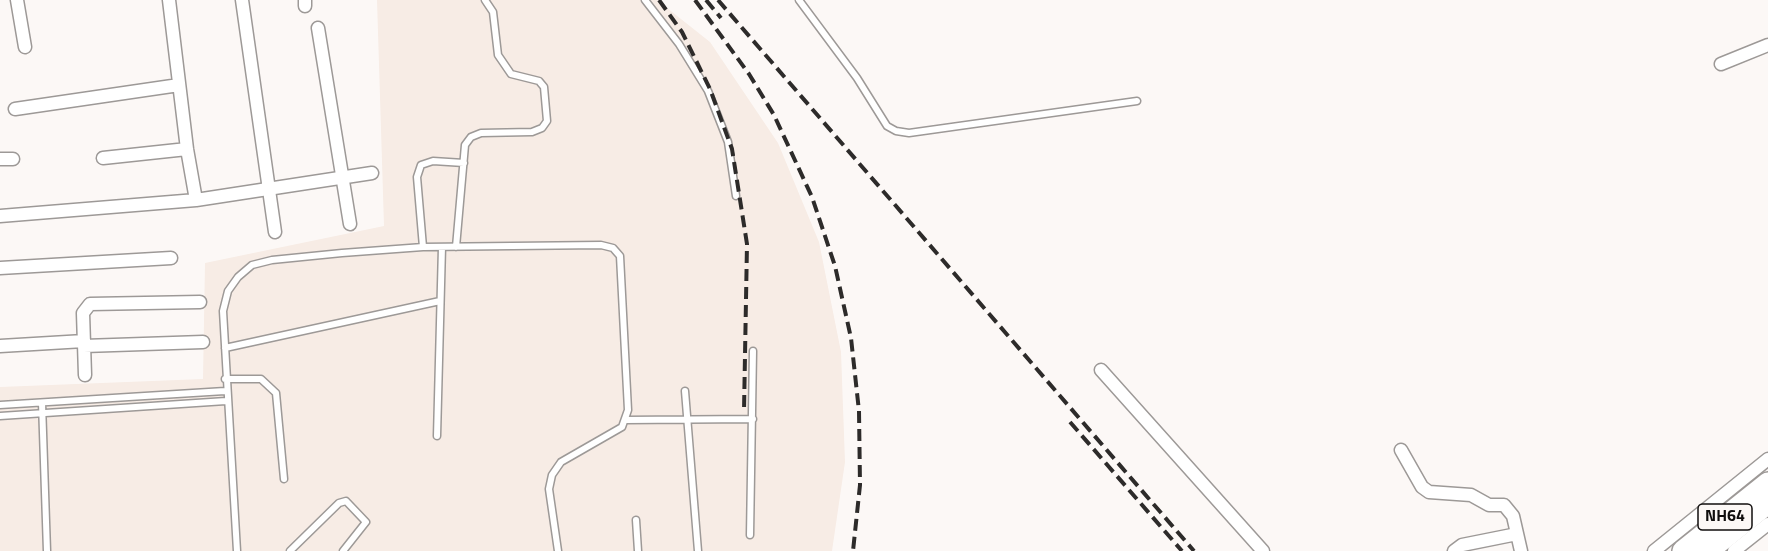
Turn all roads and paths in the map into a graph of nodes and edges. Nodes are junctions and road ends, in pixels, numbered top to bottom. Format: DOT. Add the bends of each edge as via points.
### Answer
graph roads {
  1 [pos="17,0"];
  2 [pos="169,0"];
  3 [pos="242,0"];
  4 [pos="485,0"];
  5 [pos="645,0"];
  6 [pos="799,0"];
  7 [pos="318,28"];
  8 [pos="1768,45"];
  9 [pos="25,47"];
  10 [pos="1721,64"];
  11 [pos="179,86"];
  12 [pos="1137,101"];
  13 [pos="15,109"];
  14 [pos="187,149"];
  15 [pos="103,158"];
  16 [pos="464,163"];
  17 [pos="372,173"];
  18 [pos="341,178"];
  19 [pos="270,189"];
  20 [pos="736,196"];
  21 [pos="196,200"];
  22 [pos="0,216"];
  23 [pos="350,225"];
  24 [pos="275,232"];
  25 [pos="423,247"];
  26 [pos="442,247"];
  27 [pos="456,247"];
  28 [pos="171,258"];
  29 [pos="0,268"];
  30 [pos="440,301"];
  31 [pos="200,302"];
  32 [pos="203,342"];
  33 [pos="84,344"];
  34 [pos="0,346"];
  35 [pos="225,348"];
  36 [pos="753,351"];
  37 [pos="1101,370"];
  38 [pos="85,375"];
  39 [pos="225,379"];
  40 [pos="225,391"];
  41 [pos="685,391"];
  42 [pos="226,401"];
  43 [pos="42,403"];
  44 [pos="0,405"];
  45 [pos="42,414"];
  46 [pos="0,416"];
  47 [pos="685,418"];
  48 [pos="753,419"];
  49 [pos="626,420"];
  50 [pos="437,436"];
  51 [pos="1401,450"];
  52 [pos="1768,459"];
  53 [pos="284,479"];
  54 [pos="1768,483"];
  55 [pos="1768,503"];
  56 [pos="636,520"];
  57 [pos="1768,524"];
  58 [pos="1517,534"];
  59 [pos="750,535"];
  60 [pos="47,551"];
  61 [pos="237,551"];
  62 [pos="291,551"];
  63 [pos="344,551"];
  64 [pos="558,551"];
  65 [pos="638,551"];
  66 [pos="698,551"];
  67 [pos="1263,551"];
  68 [pos="1454,551"];
  69 [pos="1521,551"];
  70 [pos="1654,551"];
  71 [pos="1683,551"];
  72 [pos="1708,551"];
  73 [pos="1734,551"];
  1 -- 9 [label="street"];
  2 -- 11 [label="street"];
  3 -- 19 [label="street"];
  4 -- 16 [label="lane" via="493,12 498,55 511,74 539,81 544,87 547,121 532,132 481,133 471,137 465,145"];
  5 -- 20 [label="lane" via="708,91 728,142"];
  6 -- 12 [label="lane" via="887,126 896,131 909,133"];
  7 -- 18 [label="street"];
  8 -- 10 [label="street"];
  11 -- 13 [label="street"];
  11 -- 14 [label="street"];
  14 -- 15 [label="street"];
  14 -- 21 [label="street"];
  16 -- 25 [label="lane" via="433,161 422,165 417,177"];
  16 -- 27 [label="lane"];
  17 -- 18 [label="street"];
  18 -- 19 [label="street"];
  18 -- 23 [label="street"];
  19 -- 21 [label="street"];
  19 -- 24 [label="street"];
  21 -- 22 [label="street"];
  25 -- 26 [label="lane"];
  25 -- 35 [label="lane" via="252,265 228,291 223,311"];
  26 -- 27 [label="lane"];
  26 -- 30 [label="lane"];
  27 -- 49 [label="lane" via="613,248 622,265"];
  28 -- 29 [label="street"];
  30 -- 35 [label="lane"];
  30 -- 50 [label="lane"];
  31 -- 33 [label="street" via="90,304 83,313"];
  32 -- 33 [label="street"];
  33 -- 34 [label="street"];
  33 -- 38 [label="street"];
  35 -- 39 [label="lane"];
  36 -- 48 [label="lane"];
  37 -- 67 [label="street"];
  39 -- 40 [label="lane"];
  39 -- 53 [label="lane" via="261,379 276,393"];
  40 -- 42 [label="lane"];
  40 -- 43 [label="lane"];
  41 -- 47 [label="lane"];
  42 -- 45 [label="lane"];
  42 -- 61 [label="lane"];
  43 -- 44 [label="lane"];
  43 -- 45 [label="lane"];
  45 -- 46 [label="lane"];
  45 -- 60 [label="lane"];
  47 -- 48 [label="lane"];
  47 -- 49 [label="lane"];
  47 -- 66 [label="lane"];
  48 -- 59 [label="lane"];
  49 -- 64 [label="lane" via="612,434 561,462 552,475 549,489"];
  51 -- 58 [label="street" via="1422,487 1430,492 1471,495 1489,505 1504,505 1513,516"];
  52 -- 70 [label="street"];
  54 -- 71 [label="highway, NH64"];
  55 -- 72 [label="highway, NH64"];
  56 -- 65 [label="lane"];
  57 -- 73 [label="street"];
  58 -- 68 [label="street" via="1462,545"];
  58 -- 69 [label="street"];
  62 -- 63 [label="lane" via="339,503 346,501 366,522"];
}
